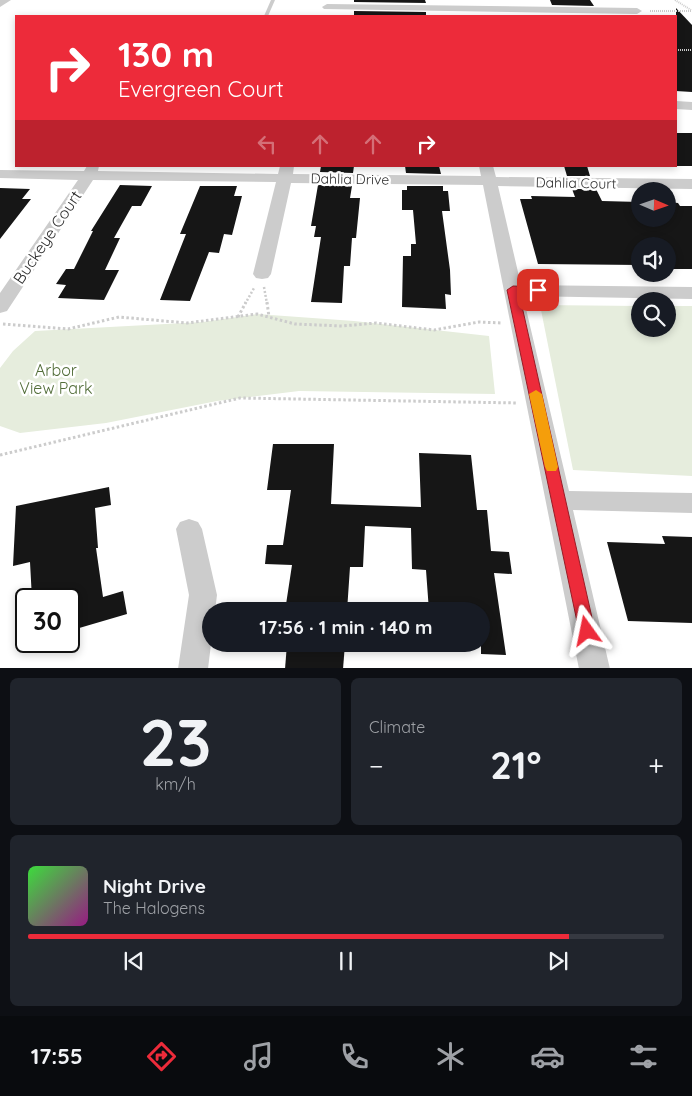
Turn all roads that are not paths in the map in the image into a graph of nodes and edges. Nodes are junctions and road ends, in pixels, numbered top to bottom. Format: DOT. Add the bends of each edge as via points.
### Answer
graph roads {
  1 [pos="6,0"];
  2 [pos="273,0"];
  3 [pos="0,4"];
  4 [pos="328,7"];
  5 [pos="452,8"];
  6 [pos="636,11"];
  7 [pos="266,15"];
  8 [pos="677,106"];
  9 [pos="692,106"];
  10 [pos="91,171"];
  11 [pos="286,172"];
  12 [pos="0,174"];
  13 [pos="488,174"];
  14 [pos="692,184"];
  15 [pos="262,274"];
  16 [pos="513,290"];
  17 [pos="692,293"];
  18 [pos="0,307"];
  19 [pos="558,500"];
  20 [pos="692,503"];
  21 [pos="189,529"];
  22 [pos="193,668"];
  23 [pos="595,668"];
  1 -- 3 [label="street"];
  2 -- 7 [label="lane"];
  4 -- 5 [label="street"];
  5 -- 6 [label="street"];
  8 -- 9 [label="street"];
  10 -- 11 [label="street, Dahlia Drive"];
  10 -- 12 [label="street, Dahlia Drive"];
  10 -- 18 [label="street, Buckeye Court"];
  11 -- 13 [label="street, Dahlia Drive"];
  11 -- 15 [label="street"];
  13 -- 14 [label="street, Dahlia Court"];
  13 -- 16 [label="street"];
  16 -- 17 [label="street"];
  16 -- 19 [label="street"];
  19 -- 20 [label="street"];
  19 -- 23 [label="street"];
  21 -- 22 [label="street" via="203,595"];
}
